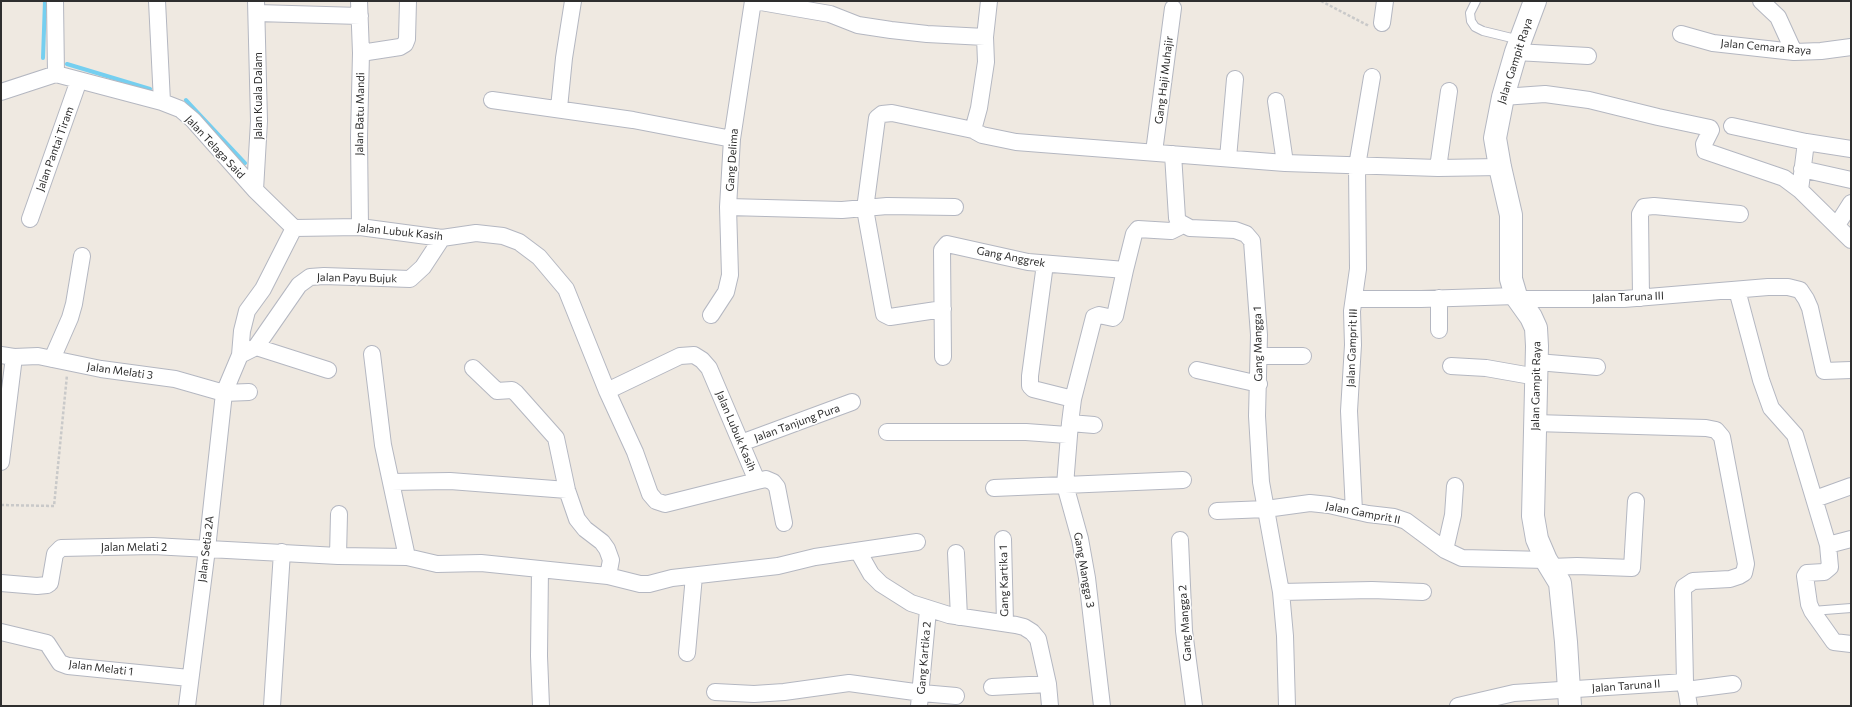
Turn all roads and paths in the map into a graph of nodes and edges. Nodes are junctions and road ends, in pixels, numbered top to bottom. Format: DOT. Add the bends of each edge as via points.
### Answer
graph roads {
  1 [pos="54,1"];
  2 [pos="157,1"];
  3 [pos="408,1"];
  4 [pos="573,1"];
  5 [pos="754,1"];
  6 [pos="989,1"];
  7 [pos="1321,1"];
  8 [pos="1385,1"];
  9 [pos="1476,1"];
  10 [pos="1535,1"];
  11 [pos="1761,1"];
  12 [pos="257,7"];
  13 [pos="360,8"];
  14 [pos="830,8"];
  15 [pos="1173,8"];
  16 [pos="1382,23"];
  17 [pos="1681,34"];
  18 [pos="985,37"];
  19 [pos="1518,46"];
  20 [pos="1851,46"];
  21 [pos="1794,52"];
  22 [pos="361,53"];
  23 [pos="1588,56"];
  24 [pos="56,74"];
  25 [pos="1372,77"];
  26 [pos="1235,79"];
  27 [pos="79,80"];
  28 [pos="1449,91"];
  29 [pos="1,92"];
  30 [pos="1503,97"];
  31 [pos="492,100"];
  32 [pos="1276,101"];
  33 [pos="162,102"];
  34 [pos="559,108"];
  35 [pos="1732,126"];
  36 [pos="973,130"];
  37 [pos="732,139"];
  38 [pos="1806,142"];
  39 [pos="1851,149"];
  40 [pos="1154,152"];
  41 [pos="1173,154"];
  42 [pos="1228,158"];
  43 [pos="1285,163"];
  44 [pos="1357,166"];
  45 [pos="1500,167"];
  46 [pos="1438,168"];
  47 [pos="1802,169"];
  48 [pos="1851,180"];
  49 [pos="255,190"];
  50 [pos="1800,190"];
  51 [pos="1851,202"];
  52 [pos="955,206"];
  53 [pos="728,208"];
  54 [pos="865,209"];
  55 [pos="1740,214"];
  56 [pos="30,219"];
  57 [pos="1183,225"];
  58 [pos="1837,226"];
  59 [pos="360,227"];
  60 [pos="294,228"];
  61 [pos="442,238"];
  62 [pos="1851,240"];
  63 [pos="82,256"];
  64 [pos="1045,264"];
  65 [pos="1125,270"];
  66 [pos="1737,290"];
  67 [pos="1518,297"];
  68 [pos="1440,298"];
  69 [pos="1641,298"];
  70 [pos="1354,299"];
  71 [pos="943,309"];
  72 [pos="711,315"];
  73 [pos="1439,330"];
  74 [pos="256,347"];
  75 [pos="372,354"];
  76 [pos="240,355"];
  77 [pos="8,356"];
  78 [pos="1259,356"];
  79 [pos="1303,356"];
  80 [pos="943,357"];
  81 [pos="52,359"];
  82 [pos="68,363"];
  83 [pos="1451,366"];
  84 [pos="1597,367"];
  85 [pos="473,368"];
  86 [pos="328,370"];
  87 [pos="1197,370"];
  88 [pos="1537,370"];
  89 [pos="1851,370"];
  90 [pos="1259,384"];
  91 [pos="607,391"];
  92 [pos="249,392"];
  93 [pos="224,393"];
  94 [pos="1073,399"];
  95 [pos="852,402"];
  96 [pos="1535,423"];
  97 [pos="1094,425"];
  98 [pos="1068,429"];
  99 [pos="887,432"];
  100 [pos="741,443"];
  101 [pos="1,462"];
  102 [pos="1182,480"];
  103 [pos="757,481"];
  104 [pos="391,482"];
  105 [pos="1065,485"];
  106 [pos="1455,486"];
  107 [pos="1851,486"];
  108 [pos="994,488"];
  109 [pos="567,490"];
  110 [pos="1815,499"];
  111 [pos="1636,501"];
  112 [pos="1,505"];
  113 [pos="1266,509"];
  114 [pos="1217,510"];
  115 [pos="1354,511"];
  116 [pos="339,514"];
  117 [pos="784,522"];
  118 [pos="1003,539"];
  119 [pos="1851,539"];
  120 [pos="1180,540"];
  121 [pos="917,542"];
  122 [pos="1828,545"];
  123 [pos="207,549"];
  124 [pos="1445,550"];
  125 [pos="858,551"];
  126 [pos="282,552"];
  127 [pos="956,553"];
  128 [pos="338,556"];
  129 [pos="407,558"];
  130 [pos="1548,563"];
  131 [pos="540,569"];
  132 [pos="608,576"];
  133 [pos="694,576"];
  134 [pos="1,583"];
  135 [pos="1281,592"];
  136 [pos="1423,592"];
  137 [pos="1851,608"];
  138 [pos="928,610"];
  139 [pos="1812,611"];
  140 [pos="958,617"];
  141 [pos="1004,623"];
  142 [pos="1,632"];
  143 [pos="1851,644"];
  144 [pos="687,653"];
  145 [pos="190,678"];
  146 [pos="1048,684"];
  147 [pos="1733,684"];
  148 [pos="1686,686"];
  149 [pos="992,687"];
  150 [pos="715,692"];
  151 [pos="956,696"];
  152 [pos="1569,698"];
  153 [pos="921,700"];
  154 [pos="187,706"];
  155 [pos="272,706"];
  156 [pos="541,706"];
  157 [pos="1050,706"];
  158 [pos="1102,706"];
  159 [pos="1194,706"];
  160 [pos="1287,706"];
  161 [pos="1458,706"];
  162 [pos="1689,706"];
  1 -- 24 [label="street"];
  2 -- 33 [label="street"];
  3 -- 22 [label="street" via="405,44"];
  4 -- 34 [label="street"];
  5 -- 14 [label="street"];
  5 -- 37 [label="street, Gang Delima"];
  6 -- 18 [label="street"];
  7 -- 16 [label="path" via="1372,27 1378,27"];
  8 -- 16 [label="street"];
  9 -- 19 [label="lane" via="1470,13 1475,27"];
  10 -- 19 [label="street, Jalan Gampit Raya"];
  11 -- 21 [label="street" via="1778,17"];
  12 -- 13 [label="street"];
  12 -- 49 [label="street, Jalan Kuala Dalam" via="259,121"];
  13 -- 22 [label="street, Jalan Batu Mandi"];
  14 -- 18 [label="street" via="858,25 927,34"];
  15 -- 40 [label="street, Gang Haji Muhajir"];
  17 -- 21 [label="street, Jalan Cemara Raya" via="1714,43"];
  18 -- 36 [label="street" via="986,62"];
  19 -- 23 [label="street"];
  19 -- 30 [label="street, Jalan Gampit Raya"];
  20 -- 21 [label="street, Jalan Cemara Raya"];
  22 -- 59 [label="street, Jalan Batu Mandi"];
  24 -- 27 [label="street, Jalan Telaga Said"];
  24 -- 29 [label="street"];
  25 -- 44 [label="street"];
  26 -- 42 [label="street"];
  27 -- 33 [label="street, Jalan Telaga Said"];
  27 -- 56 [label="street, Jalan Pantai Tiram"];
  28 -- 46 [label="street"];
  30 -- 45 [label="street, Jalan Gampit Raya" via="1495,138"];
  30 -- 50 [label="street" via="1545,94 1589,100 1710,128 1704,144 1705,150 1784,178"];
  31 -- 34 [label="street"];
  32 -- 43 [label="street"];
  33 -- 49 [label="street, Jalan Telaga Said" via="180,109 193,120"];
  34 -- 37 [label="street"];
  35 -- 38 [label="street"];
  36 -- 40 [label="street" via="982,135 1016,142"];
  36 -- 54 [label="street" via="892,113 882,114 877,118"];
  37 -- 53 [label="street, Gang Delima"];
  38 -- 39 [label="street"];
  38 -- 47 [label="street"];
  40 -- 41 [label="street"];
  41 -- 42 [label="street"];
  41 -- 57 [label="street" via="1177,218"];
  42 -- 43 [label="street"];
  43 -- 44 [label="street"];
  44 -- 46 [label="street"];
  44 -- 70 [label="street" via="1358,269"];
  45 -- 46 [label="street"];
  45 -- 67 [label="street, Jalan Gampit Raya" via="1511,215 1511,279"];
  47 -- 48 [label="street"];
  47 -- 50 [label="street"];
  49 -- 60 [label="street, Jalan Telaga Said"];
  50 -- 58 [label="street"];
  51 -- 58 [label="street"];
  52 -- 54 [label="street" via="887,206"];
  53 -- 54 [label="street"];
  53 -- 72 [label="street, Gang Delima" via="730,275 726,292"];
  54 -- 71 [label="street" via="884,314 890,317"];
  55 -- 69 [label="street" via="1644,207 1640,214"];
  57 -- 65 [label="street" via="1171,231 1138,229 1134,234"];
  57 -- 78 [label="street, Gang Mangga 1" via="1190,228 1235,230 1246,234 1252,241"];
  58 -- 62 [label="street"];
  59 -- 60 [label="street, Jalan Lubuk Kasih"];
  59 -- 61 [label="street, Jalan Lubuk Kasih"];
  60 -- 76 [label="street" via="263,289 247,311"];
  61 -- 74 [label="street, Jalan Payu Bujuk" via="423,267 410,279 310,277 299,285"];
  61 -- 91 [label="street, Jalan Lubuk Kasih" via="476,233 503,236 519,242 540,257 566,289"];
  63 -- 81 [label="street" via="70,318"];
  64 -- 65 [label="street, Gang Anggrek"];
  64 -- 71 [label="street, Gang Anggrek" via="946,244 942,250"];
  64 -- 94 [label="street" via="1030,386 1033,390"];
  65 -- 94 [label="street, Gang Mangga 3" via="1115,316 1094,317"];
  66 -- 69 [label="street, Jalan Taruna III"];
  66 -- 89 [label="street, Jalan Taruna III" via="1768,286 1800,290 1810,308 1824,372"];
  66 -- 110 [label="street" via="1771,408 1795,435"];
  67 -- 68 [label="street, Jalan Gamprit III"];
  67 -- 69 [label="street, Jalan Taruna III"];
  67 -- 88 [label="street, Jalan Gampit Raya" via="1532,317 1536,328"];
  68 -- 70 [label="street, Jalan Gamprit III"];
  68 -- 73 [label="street"];
  70 -- 115 [label="street, Jalan Gamprit III" via="1349,411"];
  71 -- 80 [label="street, Gang Anggrek"];
  74 -- 76 [label="street, Jalan Payu Bujuk"];
  74 -- 86 [label="street"];
  75 -- 104 [label="street" via="383,445"];
  76 -- 93 [label="street, Jalan Setia 2A"];
  77 -- 81 [label="street, Jalan Melati 3"];
  77 -- 101 [label="street"];
  78 -- 79 [label="street"];
  78 -- 90 [label="street, Gang Mangga 1"];
  81 -- 82 [label="street, Jalan Melati 3"];
  82 -- 93 [label="street, Jalan Melati 3" via="175,379"];
  82 -- 112 [label="path" via="54,506"];
  83 -- 88 [label="street"];
  84 -- 88 [label="street"];
  85 -- 109 [label="street" via="497,391 512,390 516,393 556,438"];
  87 -- 90 [label="street"];
  88 -- 96 [label="street, Jalan Gampit Raya"];
  90 -- 113 [label="street, Gang Mangga 1" via="1261,482"];
  91 -- 100 [label="street, Jalan Lubuk Kasih" via="680,356 694,355 709,368"];
  91 -- 103 [label="street, Jalan Lubuk Kasih" via="635,452 650,494 656,502 665,504"];
  92 -- 93 [label="street, Jalan Melati 3"];
  93 -- 123 [label="street, Jalan Setia 2A"];
  94 -- 98 [label="street, Gang Mangga 3"];
  95 -- 100 [label="street, Jalan Tanjung Pura"];
  96 -- 130 [label="street, Jalan Gampit Raya" via="1533,516 1537,539"];
  96 -- 148 [label="street" via="1706,428 1716,430 1722,437 1746,564 1744,573 1739,576 1730,579 1693,581 1684,587"];
  97 -- 98 [label="street"];
  98 -- 99 [label="street" via="1026,432"];
  98 -- 105 [label="street, Gang Mangga 3"];
  100 -- 103 [label="street, Jalan Lubuk Kasih"];
  102 -- 105 [label="street"];
  103 -- 117 [label="street" via="766,479 777,487"];
  104 -- 109 [label="street" via="450,481"];
  104 -- 129 [label="street"];
  105 -- 108 [label="street"];
  105 -- 158 [label="street, Gang Mangga 3" via="1080,539 1087,578"];
  106 -- 124 [label="street" via="1453,515"];
  107 -- 110 [label="street"];
  109 -- 132 [label="street" via="577,519 607,549 611,560"];
  110 -- 122 [label="street"];
  111 -- 130 [label="street, Jalan Gamprit II" via="1632,568"];
  113 -- 114 [label="street, Jalan Gamprit II"];
  113 -- 115 [label="street, Jalan Gamprit II" via="1310,503"];
  113 -- 135 [label="street, Gang Mangga 1"];
  115 -- 124 [label="street, Jalan Gamprit II" via="1394,517 1406,522"];
  116 -- 128 [label="street"];
  118 -- 141 [label="street, Gang Kartika 1"];
  119 -- 122 [label="street"];
  120 -- 159 [label="street, Gang Mangga 2" via="1184,631"];
  121 -- 125 [label="street, Jalan Melati 2"];
  122 -- 139 [label="street" via="1830,567 1824,572 1807,573 1804,576"];
  123 -- 126 [label="street, Jalan Melati 2"];
  123 -- 134 [label="street, Jalan Melati 2" via="153,546 61,548 54,554 50,583 47,585"];
  123 -- 145 [label="street, Jalan Setia 2A"];
  124 -- 130 [label="street, Jalan Gamprit II" via="1468,559"];
  125 -- 133 [label="street, Jalan Melati 2" via="815,557 778,566"];
  125 -- 138 [label="street" via="881,584 911,603"];
  126 -- 128 [label="street, Jalan Melati 2"];
  126 -- 155 [label="street"];
  127 -- 140 [label="street"];
  128 -- 129 [label="street, Jalan Melati 2"];
  129 -- 131 [label="street, Jalan Melati 2" via="437,564 481,563"];
  130 -- 152 [label="street, Jalan Gampit Raya" via="1560,583"];
  131 -- 132 [label="street, Jalan Melati 2"];
  131 -- 156 [label="street"];
  132 -- 133 [label="street, Jalan Melati 2" via="645,584"];
  133 -- 144 [label="street"];
  135 -- 136 [label="street"];
  135 -- 160 [label="street, Gang Mangga 1"];
  137 -- 139 [label="lane"];
  138 -- 140 [label="street"];
  138 -- 153 [label="street, Gang Kartika 2"];
  139 -- 143 [label="street" via="1834,642"];
  140 -- 141 [label="street"];
  141 -- 146 [label="street" via="1024,627 1038,639"];
  142 -- 145 [label="street, Jalan Melati 1" via="47,643 60,663 68,666"];
  145 -- 154 [label="street, Jalan Setia 2A"];
  146 -- 149 [label="street"];
  146 -- 157 [label="street"];
  147 -- 148 [label="street, Jalan Taruna II"];
  148 -- 152 [label="street, Jalan Taruna II"];
  148 -- 162 [label="street"];
  150 -- 153 [label="street" via="784,692 849,683"];
  151 -- 153 [label="street"];
  152 -- 161 [label="street, Jalan Taruna II" via="1514,693"];
}
